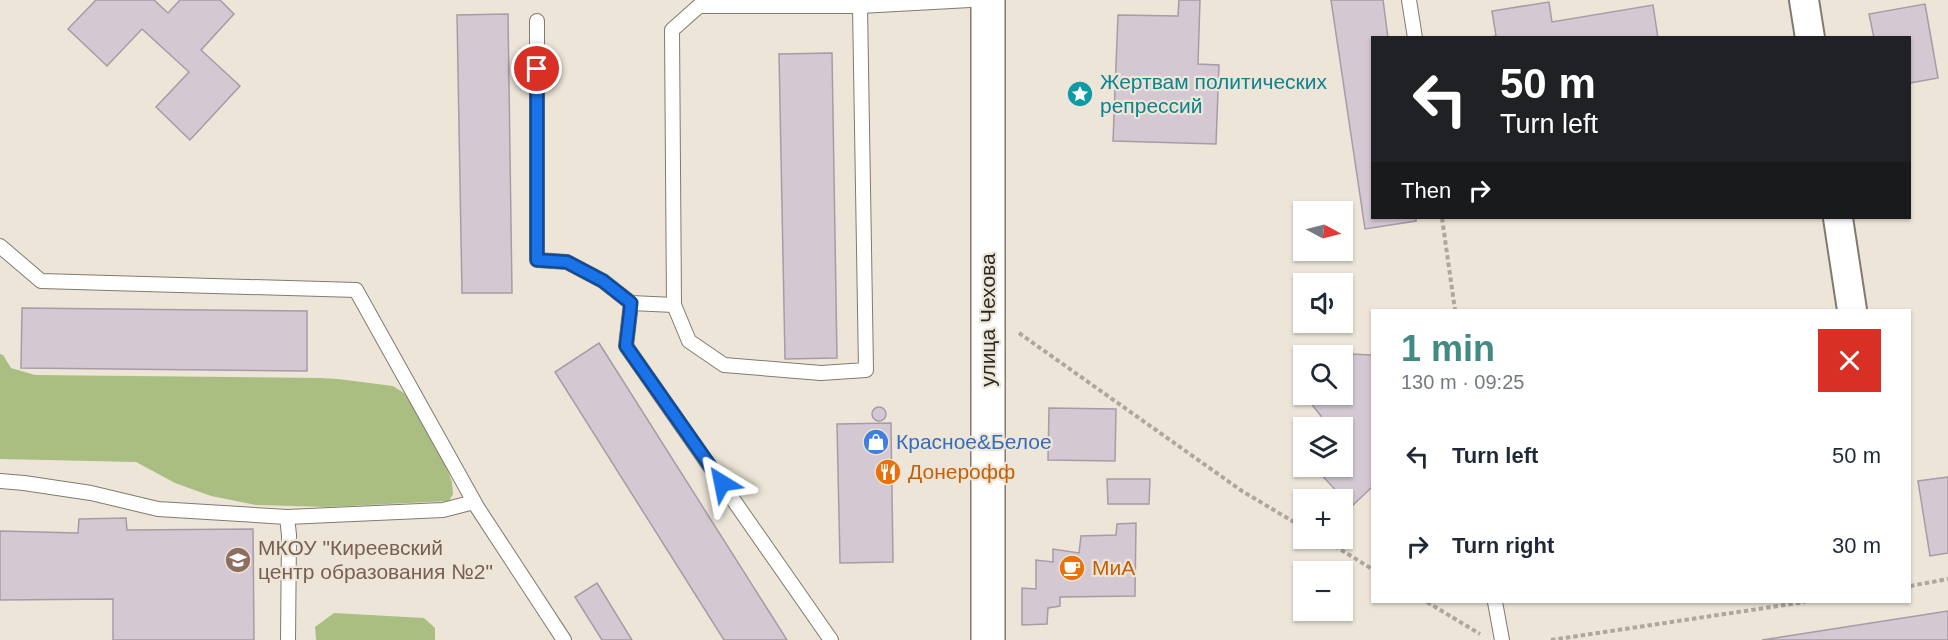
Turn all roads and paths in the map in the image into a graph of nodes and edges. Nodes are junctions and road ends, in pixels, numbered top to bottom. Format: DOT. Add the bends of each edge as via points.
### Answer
graph roads {
  1 [pos="970,0"];
  2 [pos="988,0"];
  3 [pos="1409,0"];
  4 [pos="1804,0"];
  5 [pos="860,6"];
  6 [pos="537,21"];
  7 [pos="1415,36"];
  8 [pos="1810,36"];
  9 [pos="1442,219"];
  10 [pos="1838,219"];
  11 [pos="0,246"];
  12 [pos="631,303"];
  13 [pos="674,305"];
  14 [pos="1455,309"];
  15 [pos="1852,309"];
  16 [pos="1016,331"];
  17 [pos="0,481"];
  18 [pos="474,502"];
  19 [pos="287,517"];
  20 [pos="1293,521"];
  21 [pos="1340,549"];
  22 [pos="1371,568"];
  23 [pos="1948,579"];
  24 [pos="1911,586"];
  25 [pos="1429,603"];
  26 [pos="1495,603"];
  27 [pos="1798,603"];
  28 [pos="1482,634"];
  29 [pos="288,640"];
  30 [pos="564,640"];
  31 [pos="831,640"];
  32 [pos="988,640"];
  33 [pos="1502,640"];
  34 [pos="1551,640"];
  1 -- 5 [label="lane"];
  2 -- 32 [label="main road, улица Чехова"];
  3 -- 7 [label="lane"];
  4 -- 8 [label="street"];
  5 -- 13 [label="lane" via="699,6 672,30"];
  5 -- 13 [label="lane" via="866,370 822,373 724,364 689,341"];
  6 -- 12 [label="lane" via="537,260 567,262 603,281"];
  9 -- 14 [label="path"];
  10 -- 15 [label="street"];
  11 -- 18 [label="lane" via="41,281 356,290"];
  12 -- 13 [label="lane"];
  12 -- 31 [label="lane" via="626,346"];
  16 -- 20 [label="path" via="1242,491"];
  17 -- 19 [label="lane" via="91,493 158,509"];
  18 -- 19 [label="lane" via="443,510"];
  18 -- 30 [label="lane"];
  19 -- 29 [label="lane"];
  21 -- 22 [label="path"];
  23 -- 24 [label="path"];
  25 -- 28 [label="path"];
  26 -- 33 [label="lane"];
  27 -- 34 [label="path"];
}
